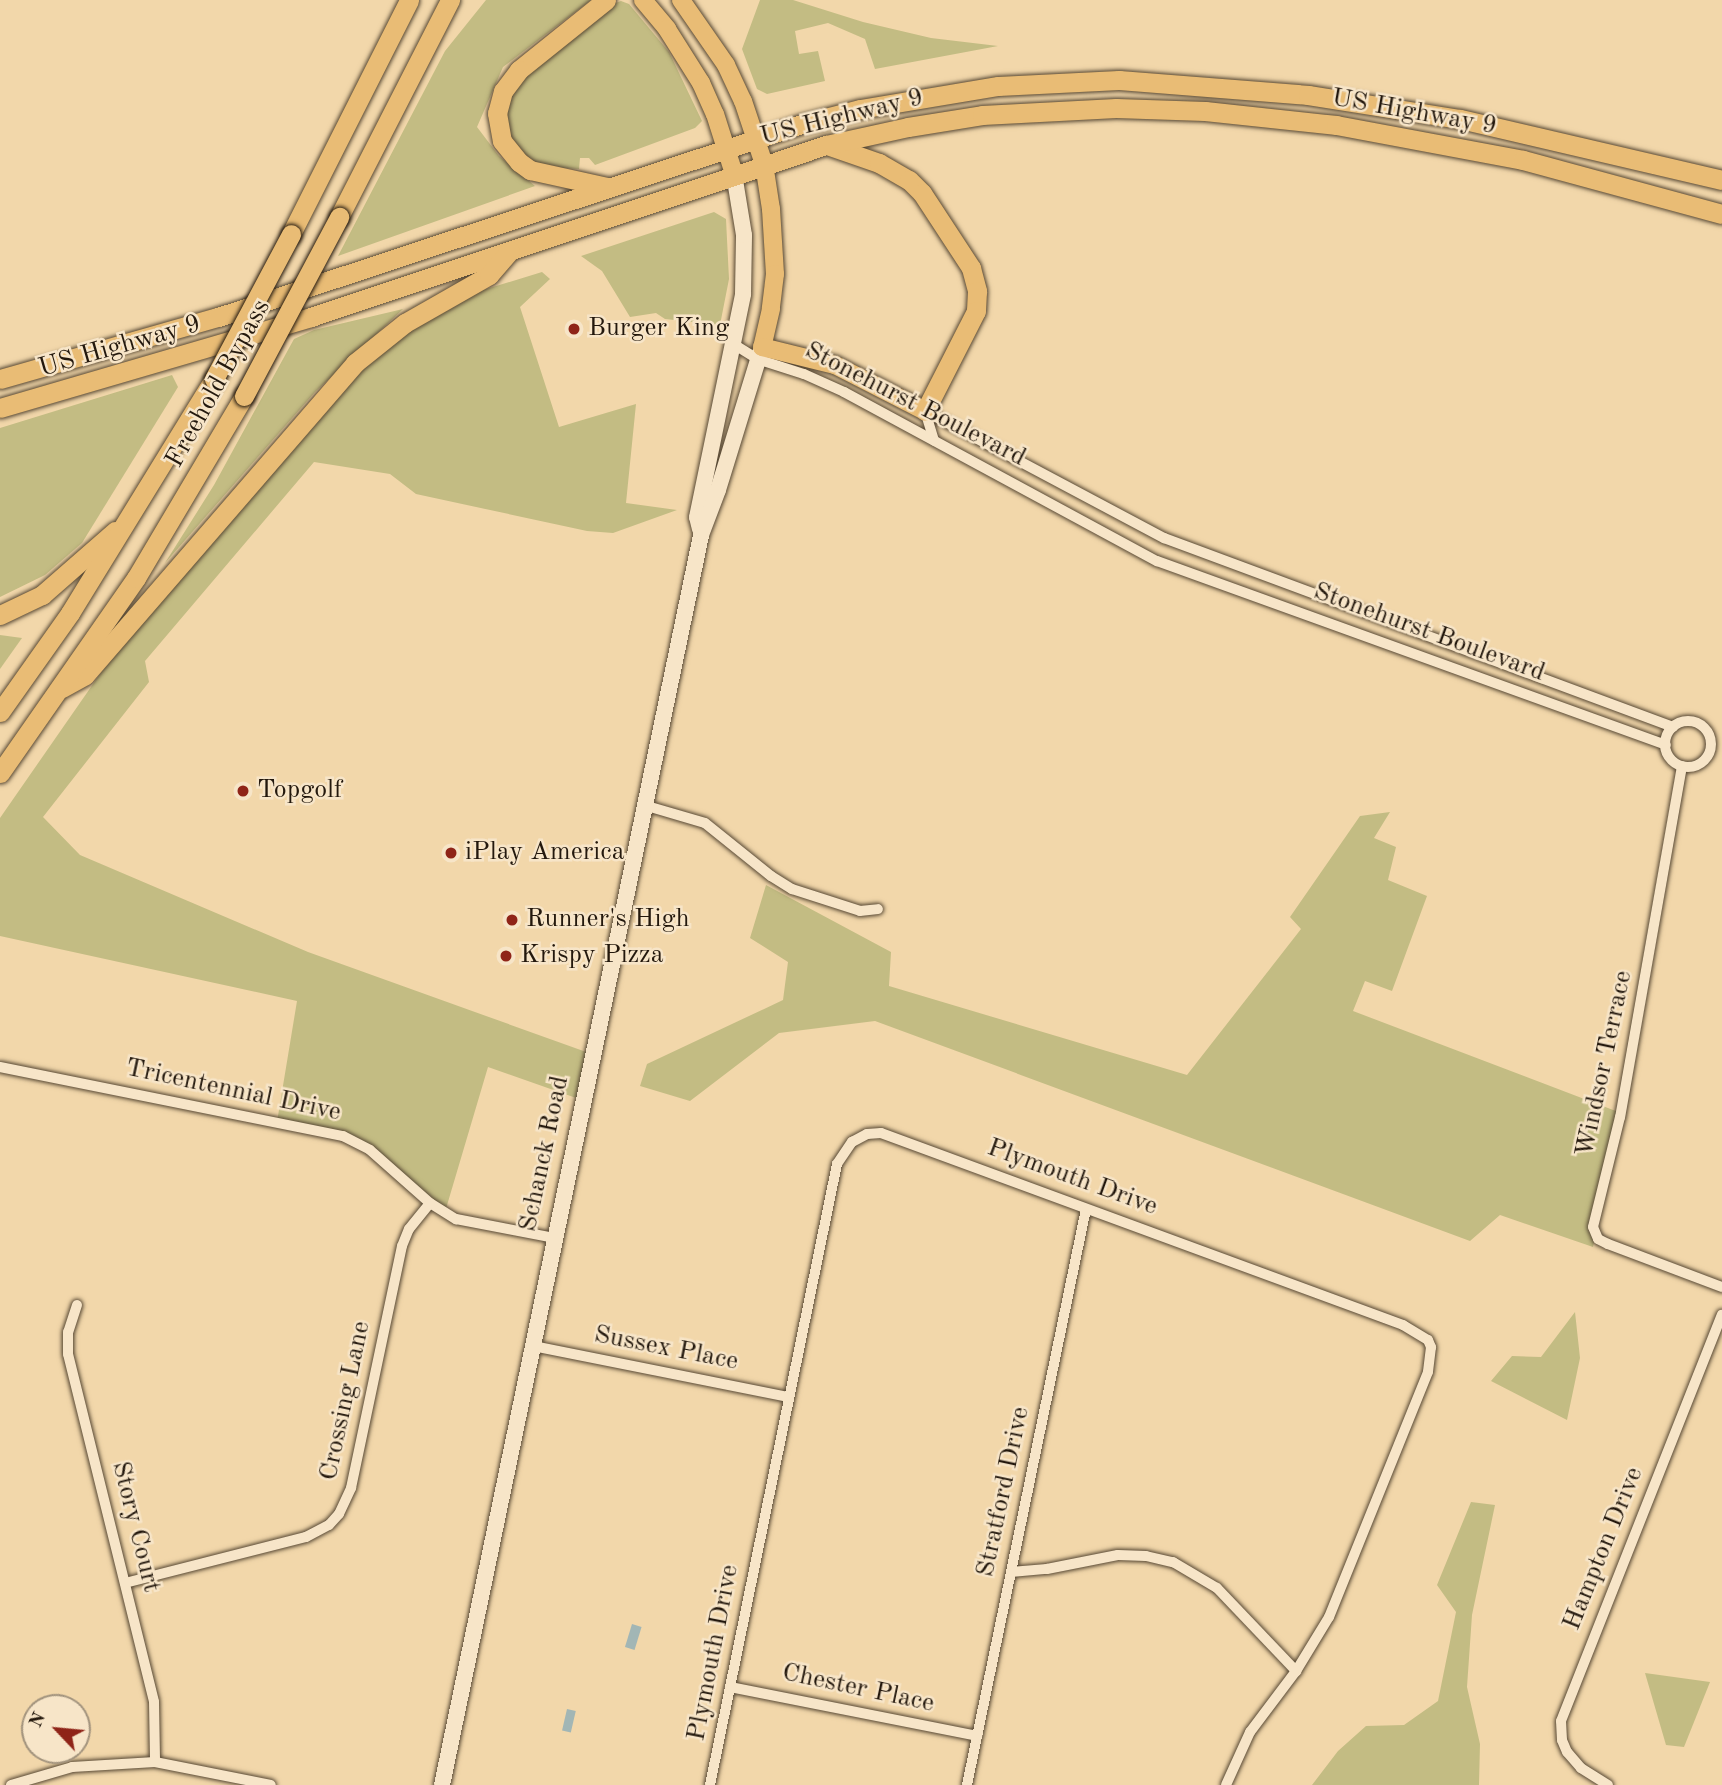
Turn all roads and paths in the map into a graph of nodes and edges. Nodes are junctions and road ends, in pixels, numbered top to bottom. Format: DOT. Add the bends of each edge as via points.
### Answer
graph roads {
  1 [pos="397,0"];
  2 [pos="409,0"];
  3 [pos="450,0"];
  4 [pos="606,0"];
  5 [pos="643,0"];
  6 [pos="681,0"];
  7 [pos="385,48"];
  8 [pos="756,138"];
  9 [pos="826,145"];
  10 [pos="727,148"];
  11 [pos="764,164"];
  12 [pos="734,174"];
  13 [pos="1722,180"];
  14 [pos="608,187"];
  15 [pos="1722,214"];
  16 [pos="510,251"];
  17 [pos="735,345"];
  18 [pos="759,353"];
  19 [pos="0,379"];
  20 [pos="44,397"];
  21 [pos="0,408"];
  22 [pos="925,411"];
  23 [pos="0,418"];
  24 [pos="935,442"];
  25 [pos="1002,453"];
  26 [pos="990,473"];
  27 [pos="132,516"];
  28 [pos="701,535"];
  29 [pos="1269,579"];
  30 [pos="1262,600"];
  31 [pos="0,615"];
  32 [pos="62,688"];
  33 [pos="0,712"];
  34 [pos="1673,727"];
  35 [pos="1666,745"];
  36 [pos="1709,753"];
  37 [pos="1722,759"];
  38 [pos="1682,766"];
  39 [pos="0,773"];
  40 [pos="647,806"];
  41 [pos="878,909"];
  42 [pos="0,1067"];
  43 [pos="430,1203"];
  44 [pos="1086,1209"];
  45 [pos="555,1238"];
  46 [pos="1722,1287"];
  47 [pos="77,1305"];
  48 [pos="1722,1315"];
  49 [pos="533,1346"];
  50 [pos="789,1397"];
  51 [pos="1011,1572"];
  52 [pos="125,1583"];
  53 [pos="1296,1671"];
  54 [pos="730,1687"];
  55 [pos="977,1736"];
  56 [pos="155,1762"];
  57 [pos="11,1785"];
  58 [pos="271,1785"];
  59 [pos="442,1785"];
  60 [pos="710,1785"];
  61 [pos="967,1785"];
  62 [pos="1226,1785"];
  63 [pos="1608,1785"];
  1 -- 7 [label="highway" via="383,30"];
  2 -- 7 [label="highway, Freehold Bypass"];
  3 -- 32 [label="highway, Freehold Bypass, bridge" via="244,396 136,578"];
  4 -- 14 [label="highway" via="519,70 503,91 497,113 502,141 530,170"];
  5 -- 10 [label="main road" via="692,68"];
  6 -- 8 [label="main road, Schanck Road" via="726,65"];
  7 -- 27 [label="highway, Freehold Bypass, bridge" via="214,379"];
  8 -- 10 [label="highway, US Highway 9"];
  8 -- 11 [label="main road, Schanck Road"];
  8 -- 13 [label="highway, US Highway 9" via="838,114 936,95 1119,80 1237,87 1415,110"];
  9 -- 11 [label="highway, US Highway 9"];
  9 -- 15 [label="highway, US Highway 9" via="929,123 1018,112 1095,107 1205,111 1432,141 1545,165"];
  9 -- 22 [label="highway" via="879,163 909,180 971,268 976,311"];
  10 -- 12 [label="main road"];
  10 -- 14 [label="highway, US Highway 9"];
  11 -- 12 [label="highway, US Highway 9"];
  11 -- 18 [label="main road, Schanck Road" via="775,274"];
  12 -- 16 [label="highway, US Highway 9"];
  12 -- 17 [label="street, Schanck Road" via="744,260"];
  14 -- 19 [label="highway, US Highway 9" via="218,317"];
  16 -- 20 [label="highway, US Highway 9"];
  16 -- 32 [label="highway" via="489,275 405,323 355,363 85,675"];
  17 -- 18 [label="street, Stonehurst Boulevard"];
  17 -- 28 [label="street, Schanck Road" via="697,517"];
  18 -- 22 [label="main road, Stonehurst Boulevard" via="835,365"];
  18 -- 24 [label="street, Stonehurst Boulevard" via="844,392"];
  18 -- 28 [label="street, Schanck Road"];
  20 -- 21 [label="highway, US Highway 9"];
  20 -- 23 [label="highway"];
  22 -- 24 [label="street"];
  22 -- 25 [label="street, Stonehurst Boulevard"];
  24 -- 26 [label="street, Stonehurst Boulevard"];
  25 -- 26 [label="street"];
  25 -- 29 [label="street, Stonehurst Boulevard" via="1126,520"];
  26 -- 30 [label="street, Stonehurst Boulevard" via="1157,561"];
  27 -- 31 [label="highway" via="42,595"];
  27 -- 33 [label="highway, Freehold Bypass"];
  28 -- 40 [label="street, Schanck Road"];
  29 -- 30 [label="street"];
  29 -- 34 [label="street, Stonehurst Boulevard"];
  30 -- 35 [label="street, Stonehurst Boulevard"];
  32 -- 39 [label="highway, Freehold Bypass"];
  34 -- 35 [label="street"];
  34 -- 36 [label="street, Stonehurst Boulevard" via="1687,721 1702,725 1710,737"];
  35 -- 38 [label="street" via="1671,758"];
  36 -- 37 [label="street"];
  36 -- 38 [label="street" via="1701,762"];
  38 -- 46 [label="street, Windsor Terrace" via="1620,1117 1593,1227 1598,1239 1608,1244"];
  40 -- 41 [label="street" via="705,823 792,889 860,911"];
  40 -- 45 [label="street, Schanck Road"];
  42 -- 43 [label="street, Tricentennial Drive" via="343,1136 370,1150"];
  43 -- 45 [label="street, Tricentennial Drive" via="456,1219"];
  43 -- 52 [label="street, Crossing Lane" via="409,1228 402,1246 351,1488 339,1514 306,1537"];
  44 -- 50 [label="street, Plymouth Drive" via="889,1135 867,1134 852,1142 837,1164"];
  44 -- 51 [label="street, Stratford Drive"];
  44 -- 53 [label="street, Plymouth Drive" via="1403,1325 1432,1347 1427,1372 1338,1598"];
  45 -- 49 [label="street, Schanck Road"];
  47 -- 52 [label="street, Story Court" via="68,1332 68,1354"];
  48 -- 63 [label="street, Hampton Drive" via="1560,1721 1567,1752 1581,1768"];
  49 -- 50 [label="street, Sussex Place"];
  49 -- 59 [label="street, Schanck Road"];
  50 -- 54 [label="street, Plymouth Drive"];
  51 -- 53 [label="street" via="1118,1555 1173,1562 1217,1588"];
  51 -- 55 [label="street, Stratford Drive"];
  52 -- 56 [label="street, Story Court" via="154,1702"];
  53 -- 62 [label="street, Plymouth Drive" via="1250,1732"];
  54 -- 55 [label="street, Chester Place"];
  54 -- 60 [label="street, Plymouth Drive"];
  55 -- 61 [label="street, Stratford Drive"];
  56 -- 57 [label="street" via="72,1768"];
  56 -- 58 [label="street"];
}
